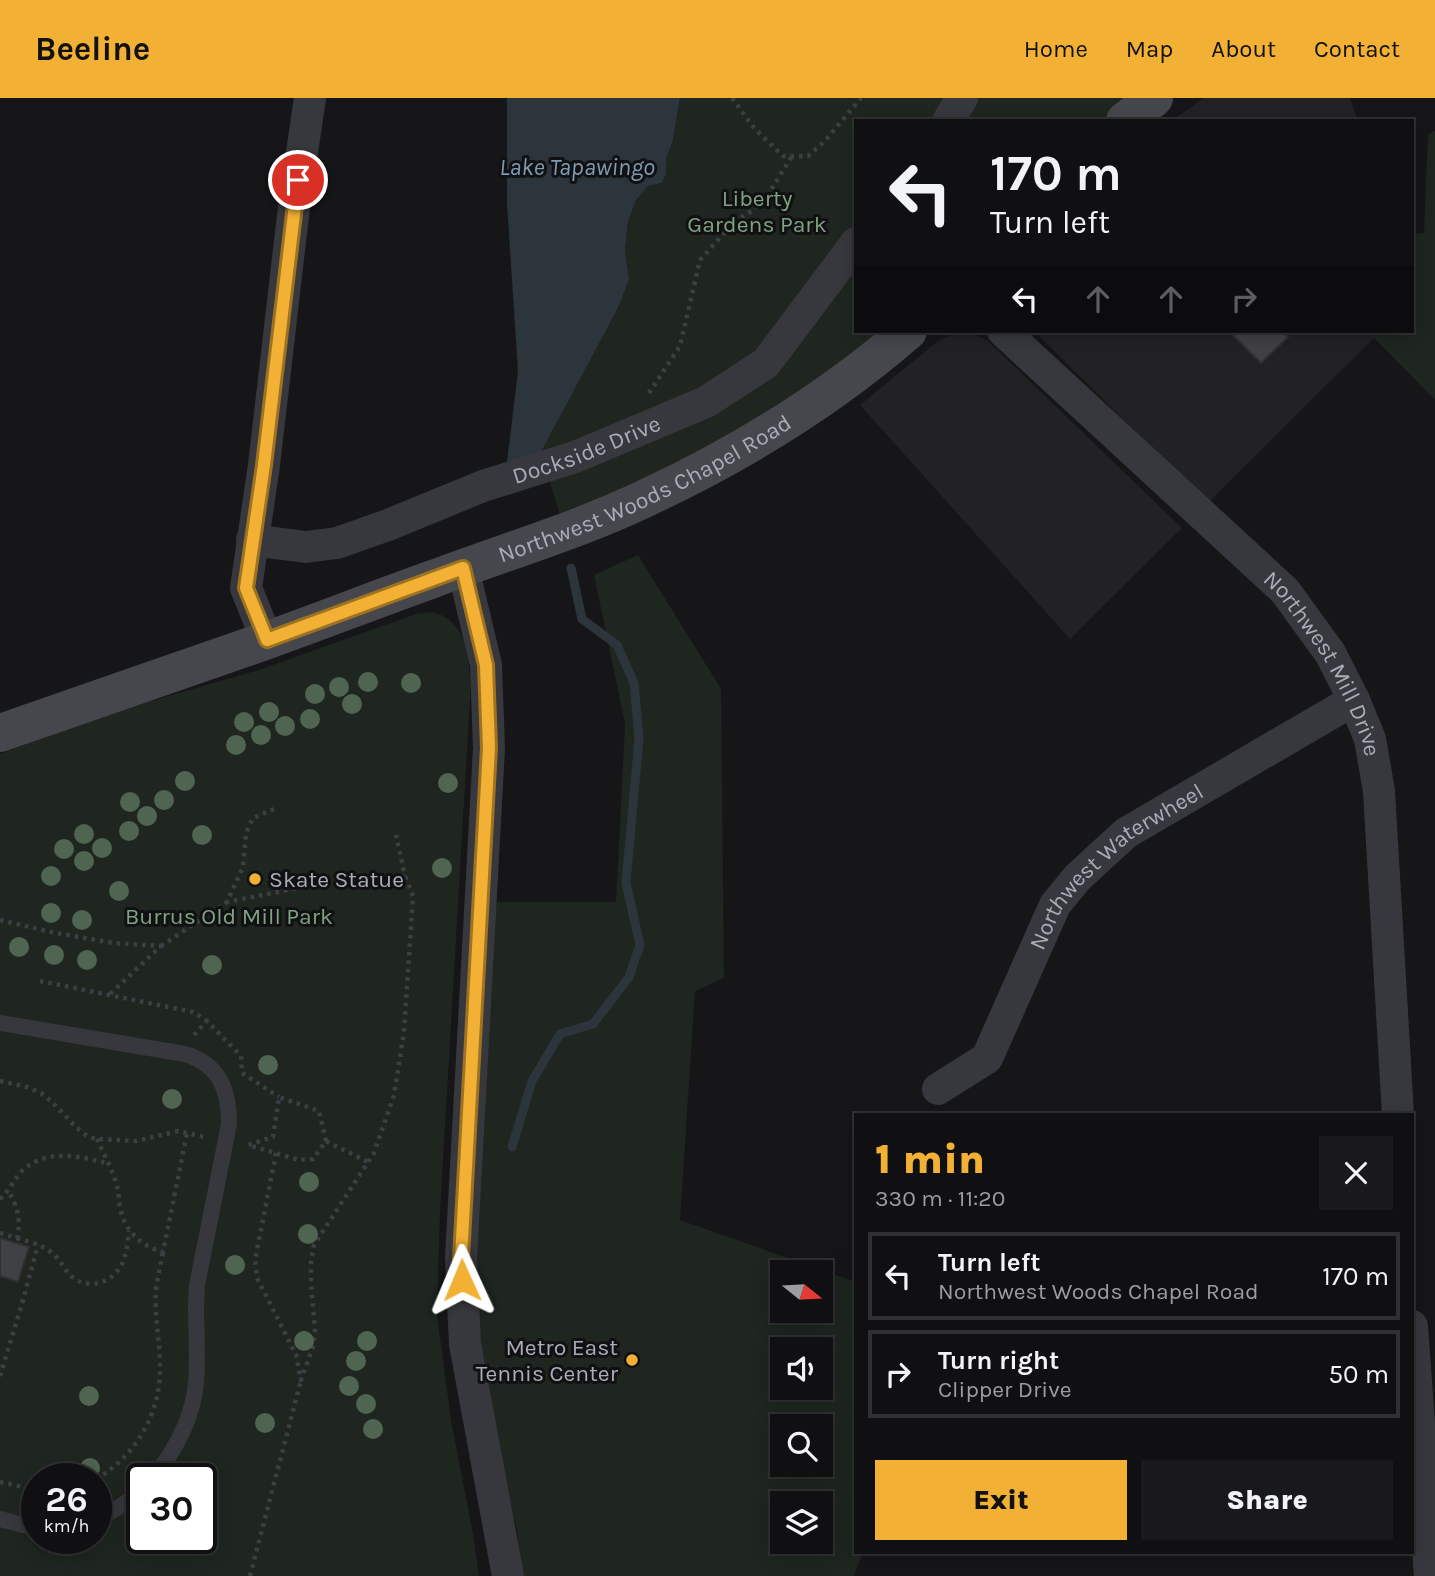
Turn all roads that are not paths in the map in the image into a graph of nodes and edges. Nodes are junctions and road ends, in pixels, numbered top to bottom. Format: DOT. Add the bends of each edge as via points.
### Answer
graph roads {
  1 [pos="310,98"];
  2 [pos="962,98"];
  3 [pos="1154,98"];
  4 [pos="949,119"];
  5 [pos="1128,119"];
  6 [pos="854,246"];
  7 [pos="906,333"];
  8 [pos="1005,333"];
  9 [pos="252,540"];
  10 [pos="463,568"];
  11 [pos="267,640"];
  12 [pos="1354,700"];
  13 [pos="0,733"];
  14 [pos="0,1023"];
  15 [pos="938,1088"];
  16 [pos="1398,1113"];
  17 [pos="1414,1380"];
  18 [pos="164,1463"];
  19 [pos="1419,1517"];
  20 [pos="0,1519"];
  21 [pos="21,1524"];
  22 [pos="508,1576"];
  23 [pos="1430,1576"];
  1 -- 9 [label="street"];
  2 -- 4 [label="street"];
  3 -- 5 [label="main road"];
  6 -- 9 [label="street, Dockside Drive" via="766,363 706,402 575,457 483,486 337,543 306,547"];
  7 -- 10 [label="main road, Northwest Woods Chapel Road" via="792,418 710,466 645,499"];
  8 -- 12 [label="street, Northwest Mill Drive" via="1285,591 1331,653"];
  9 -- 11 [label="street" via="246,588"];
  10 -- 11 [label="main road, Northwest Woods Chapel Road"];
  10 -- 22 [label="street" via="486,665 489,748 461,1258 463,1307 465,1343"];
  11 -- 13 [label="main road, Northwest Woods Chapel Road"];
  12 -- 15 [label="street, Northwest Waterwheel" via="1126,833 1099,857 1055,905 987,1058"];
  12 -- 16 [label="street, Northwest Mill Drive" via="1370,739 1379,791"];
  14 -- 18 [label="lane" via="185,1054 209,1066 222,1083 229,1103 229,1124 197,1285 193,1405"];
  17 -- 19 [label="street"];
  19 -- 23 [label="street"];
  20 -- 21 [label="lane"];
}
